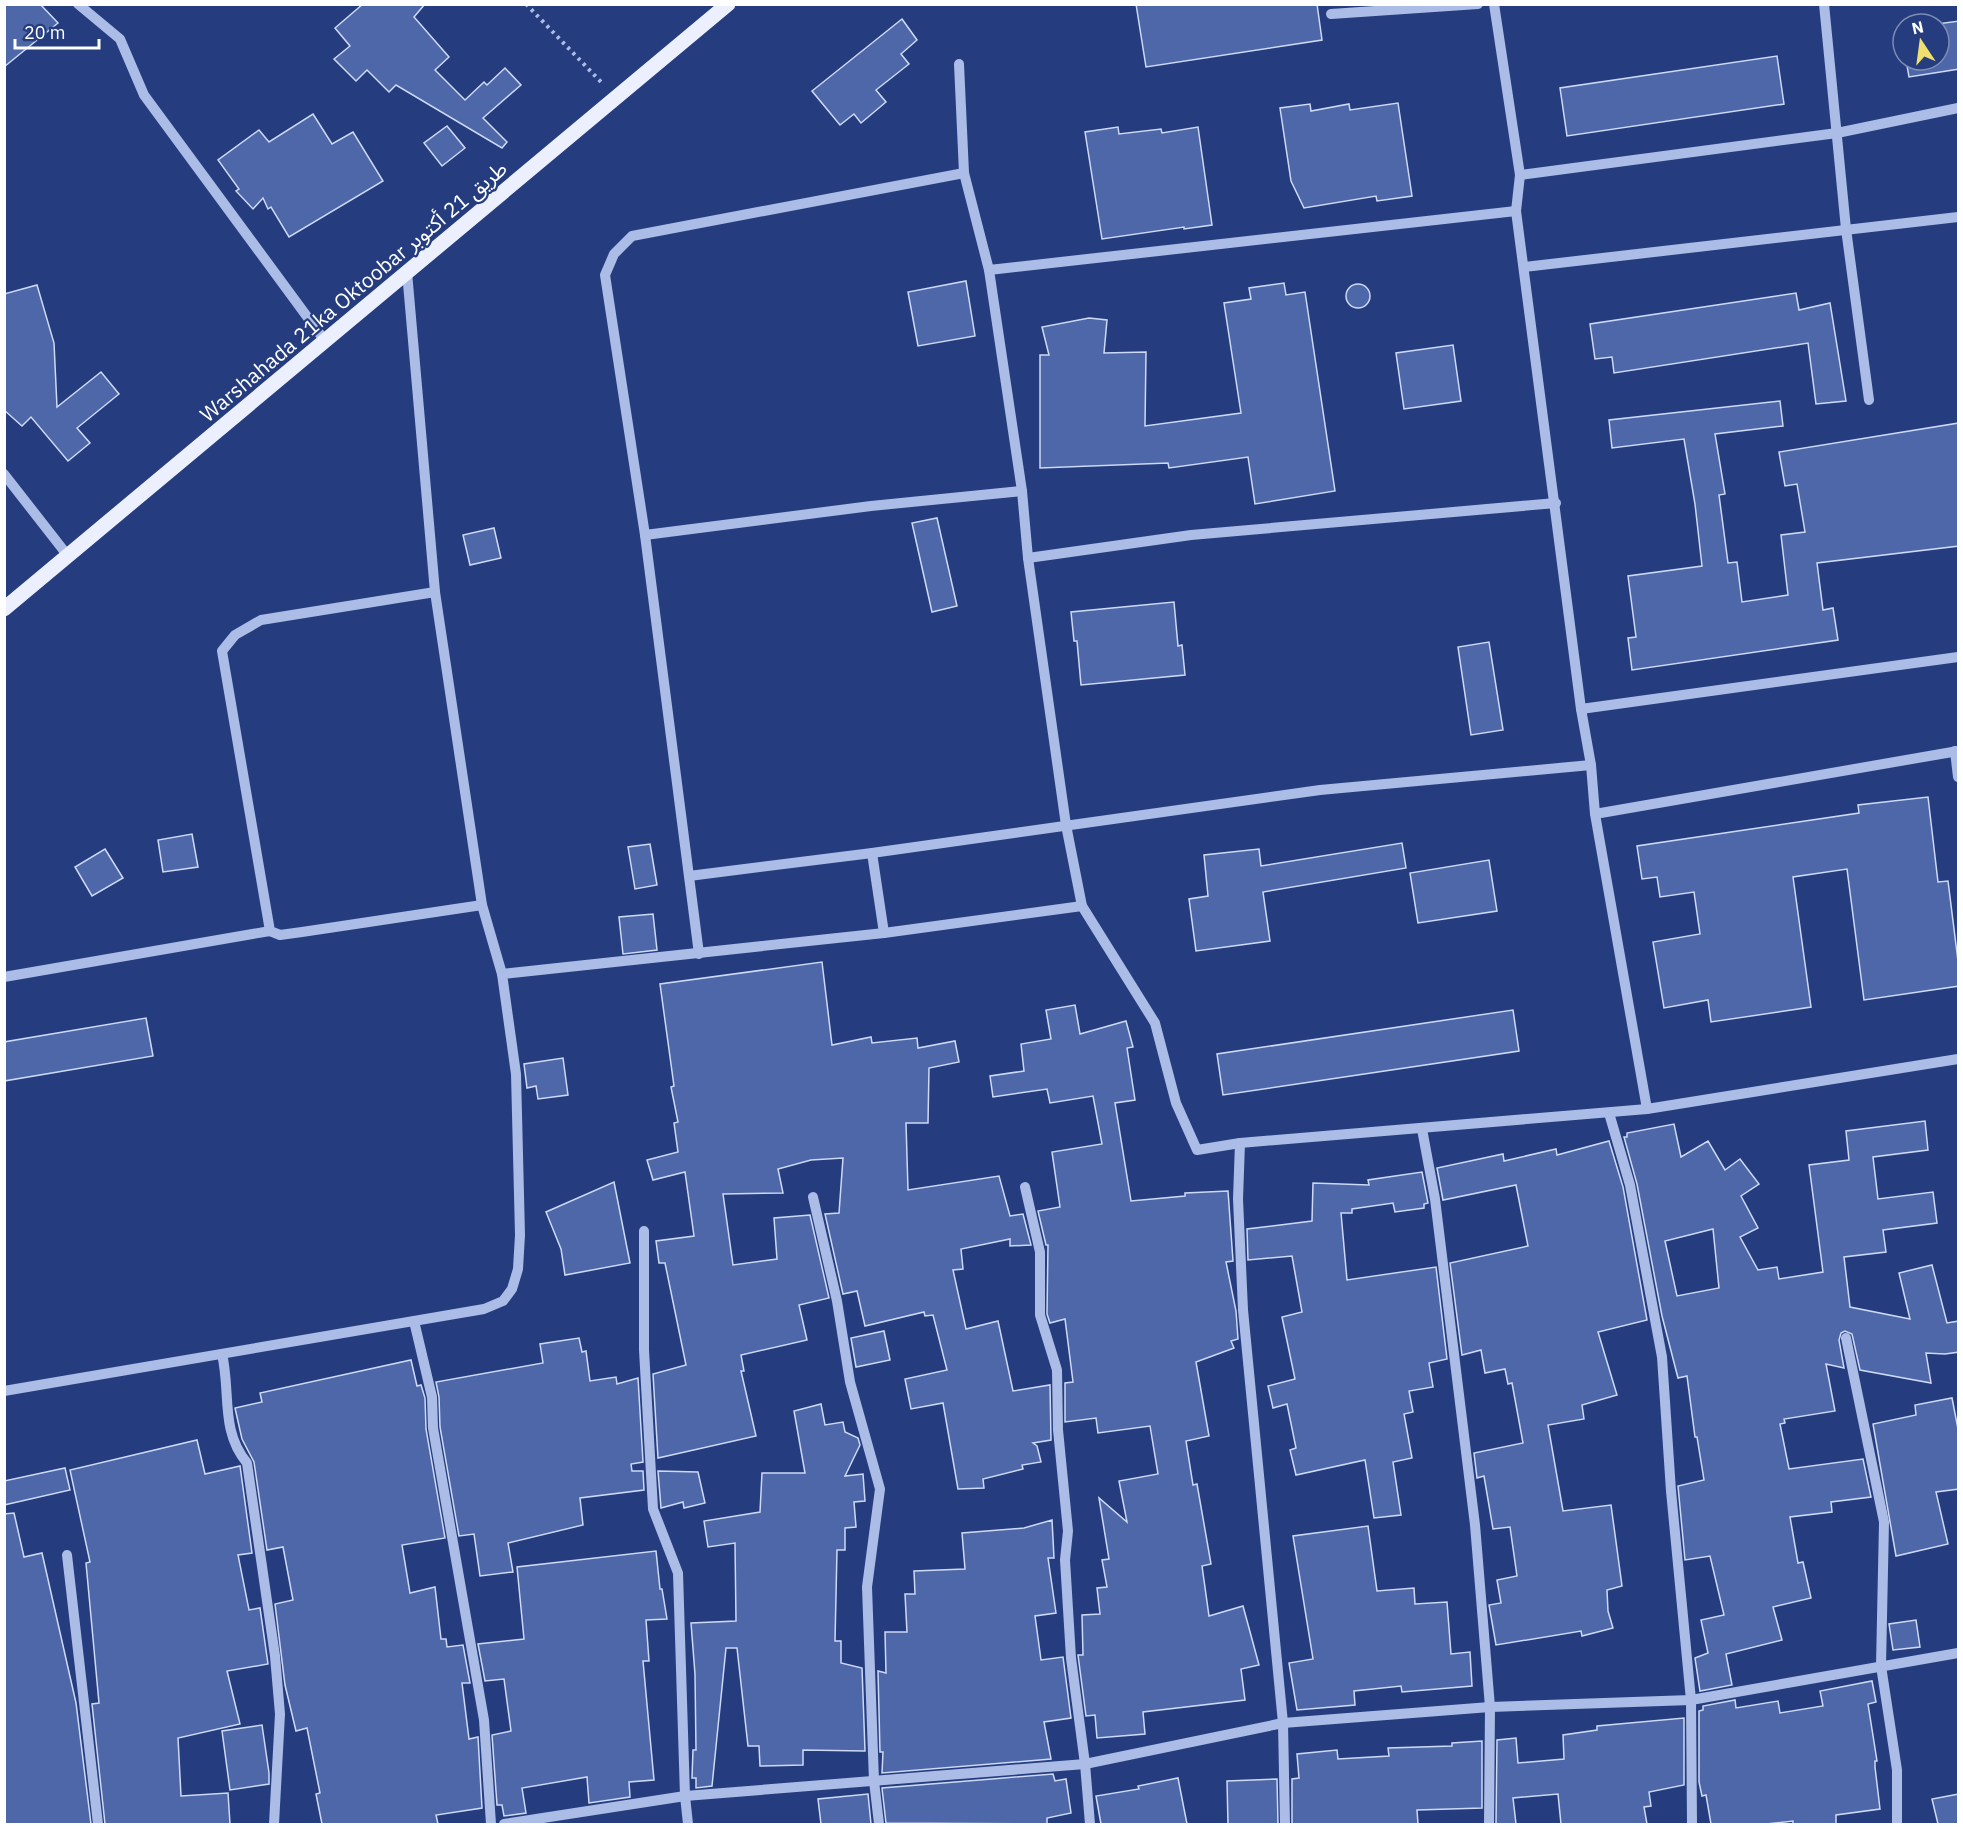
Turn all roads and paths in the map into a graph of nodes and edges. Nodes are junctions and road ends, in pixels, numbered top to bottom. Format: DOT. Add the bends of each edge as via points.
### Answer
graph roads {
  1 [pos="78,4"];
  2 [pos="526,4"];
  3 [pos="1478,4"];
  4 [pos="1494,4"];
  5 [pos="1824,4"];
  6 [pos="727,5"];
  7 [pos="1332,14"];
  8 [pos="958,64"];
  9 [pos="616,98"];
  10 [pos="1959,108"];
  11 [pos="1837,133"];
  12 [pos="964,173"];
  13 [pos="1520,175"];
  14 [pos="1516,211"];
  15 [pos="1959,217"];
  16 [pos="1846,229"];
  17 [pos="1524,267"];
  18 [pos="989,270"];
  19 [pos="407,272"];
  20 [pos="325,341"];
  21 [pos="1869,399"];
  22 [pos="4,474"];
  23 [pos="1022,491"];
  24 [pos="1556,503"];
  25 [pos="645,535"];
  26 [pos="68,556"];
  27 [pos="1028,558"];
  28 [pos="435,592"];
  29 [pos="4,609"];
  30 [pos="1959,657"];
  31 [pos="1581,709"];
  32 [pos="1957,751"];
  33 [pos="1591,765"];
  34 [pos="1959,777"];
  35 [pos="1595,814"];
  36 [pos="1066,825"];
  37 [pos="872,853"];
  38 [pos="689,876"];
  39 [pos="482,905"];
  40 [pos="1082,906"];
  41 [pos="270,931"];
  42 [pos="884,933"];
  43 [pos="699,954"];
  44 [pos="502,974"];
  45 [pos="4,977"];
  46 [pos="1959,1059"];
  47 [pos="1647,1110"];
  48 [pos="1609,1113"];
  49 [pos="1422,1129"];
  50 [pos="1240,1143"];
  51 [pos="1025,1187"];
  52 [pos="813,1197"];
  53 [pos="644,1231"];
  54 [pos="414,1321"];
  55 [pos="1846,1338"];
  56 [pos="222,1354"];
  57 [pos="4,1391"];
  58 [pos="67,1556"];
  59 [pos="1959,1653"];
  60 [pos="1881,1666"];
  61 [pos="1691,1700"];
  62 [pos="1490,1707"];
  63 [pos="1283,1723"];
  64 [pos="1085,1764"];
  65 [pos="874,1781"];
  66 [pos="685,1796"];
  67 [pos="98,1824"];
  68 [pos="274,1824"];
  69 [pos="491,1824"];
  70 [pos="504,1824"];
  71 [pos="688,1824"];
  72 [pos="879,1824"];
  73 [pos="1090,1824"];
  74 [pos="1285,1824"];
  75 [pos="1489,1824"];
  76 [pos="1692,1824"];
  77 [pos="1897,1824"];
  1 -- 20 [label="street" via="120,39 144,95"];
  2 -- 9 [label="path"];
  3 -- 7 [label="street"];
  4 -- 13 [label="street"];
  5 -- 11 [label="street"];
  6 -- 9 [label="main road, Warshahada 21ka Oktoobar طريق 21 أكتوبر"];
  8 -- 12 [label="street"];
  9 -- 19 [label="main road, Warshahada 21ka Oktoobar طريق 21 أكتوبر"];
  10 -- 11 [label="street"];
  11 -- 13 [label="street"];
  11 -- 16 [label="street"];
  12 -- 18 [label="street"];
  12 -- 25 [label="street" via="632,236 614,254 604,275"];
  13 -- 14 [label="street"];
  14 -- 17 [label="street"];
  14 -- 18 [label="street"];
  15 -- 16 [label="street"];
  16 -- 17 [label="street"];
  16 -- 21 [label="street"];
  17 -- 24 [label="street"];
  18 -- 23 [label="street"];
  19 -- 20 [label="main road, Warshahada 21ka Oktoobar طريق 21 أكتوبر"];
  19 -- 28 [label="street"];
  20 -- 26 [label="main road, Warshahada 21ka Oktoobar طريق 21 أكتوبر"];
  22 -- 26 [label="street"];
  23 -- 25 [label="street"];
  23 -- 27 [label="street"];
  24 -- 27 [label="street" via="1191,535"];
  24 -- 31 [label="street"];
  25 -- 38 [label="street"];
  26 -- 29 [label="main road, Warshahada 21ka Oktoobar طريق 21 أكتوبر"];
  27 -- 36 [label="street"];
  28 -- 39 [label="street"];
  28 -- 41 [label="street" via="261,620 235,635 222,651"];
  30 -- 31 [label="street"];
  31 -- 33 [label="street"];
  32 -- 34 [label="street"];
  32 -- 35 [label="street"];
  33 -- 35 [label="street"];
  33 -- 36 [label="street" via="1320,790"];
  35 -- 47 [label="street"];
  36 -- 37 [label="street"];
  36 -- 40 [label="street"];
  37 -- 38 [label="street"];
  37 -- 42 [label="street"];
  38 -- 43 [label="street"];
  39 -- 41 [label="street" via="280,935"];
  39 -- 44 [label="street"];
  40 -- 42 [label="street"];
  40 -- 50 [label="street" via="1155,1023 1176,1103 1197,1150"];
  41 -- 45 [label="street"];
  42 -- 43 [label="street"];
  43 -- 44 [label="street"];
  44 -- 54 [label="street" via="516,1074 518,1269 512,1289 503,1301 484,1310"];
  46 -- 47 [label="street"];
  47 -- 48 [label="street"];
  48 -- 49 [label="street"];
  48 -- 61 [label="street" via="1630,1185 1662,1357"];
  49 -- 50 [label="street"];
  49 -- 62 [label="street" via="1435,1199 1467,1456"];
  50 -- 63 [label="street" via="1238,1199 1243,1310"];
  51 -- 64 [label="street" via="1040,1252 1040,1315 1058,1370 1071,1658"];
  52 -- 65 [label="street" via="837,1301 850,1383 880,1489 867,1587"];
  53 -- 66 [label="street" via="644,1350 653,1509 678,1573"];
  54 -- 56 [label="street"];
  54 -- 69 [label="street" via="432,1397 433,1428 484,1720"];
  55 -- 60 [label="street" via="1884,1522"];
  56 -- 57 [label="street"];
  56 -- 68 [label="street" via="226,1414 238,1453 247,1463 275,1656 280,1714"];
  58 -- 67 [label="street"];
  59 -- 60 [label="street"];
  60 -- 61 [label="street"];
  60 -- 77 [label="street" via="1897,1770"];
  61 -- 62 [label="street"];
  61 -- 76 [label="street"];
  62 -- 63 [label="street"];
  62 -- 75 [label="street"];
  63 -- 64 [label="street"];
  63 -- 74 [label="street"];
  64 -- 65 [label="street"];
  64 -- 73 [label="street"];
  65 -- 66 [label="street"];
  65 -- 72 [label="street"];
  66 -- 70 [label="street"];
  66 -- 71 [label="street"];
}
